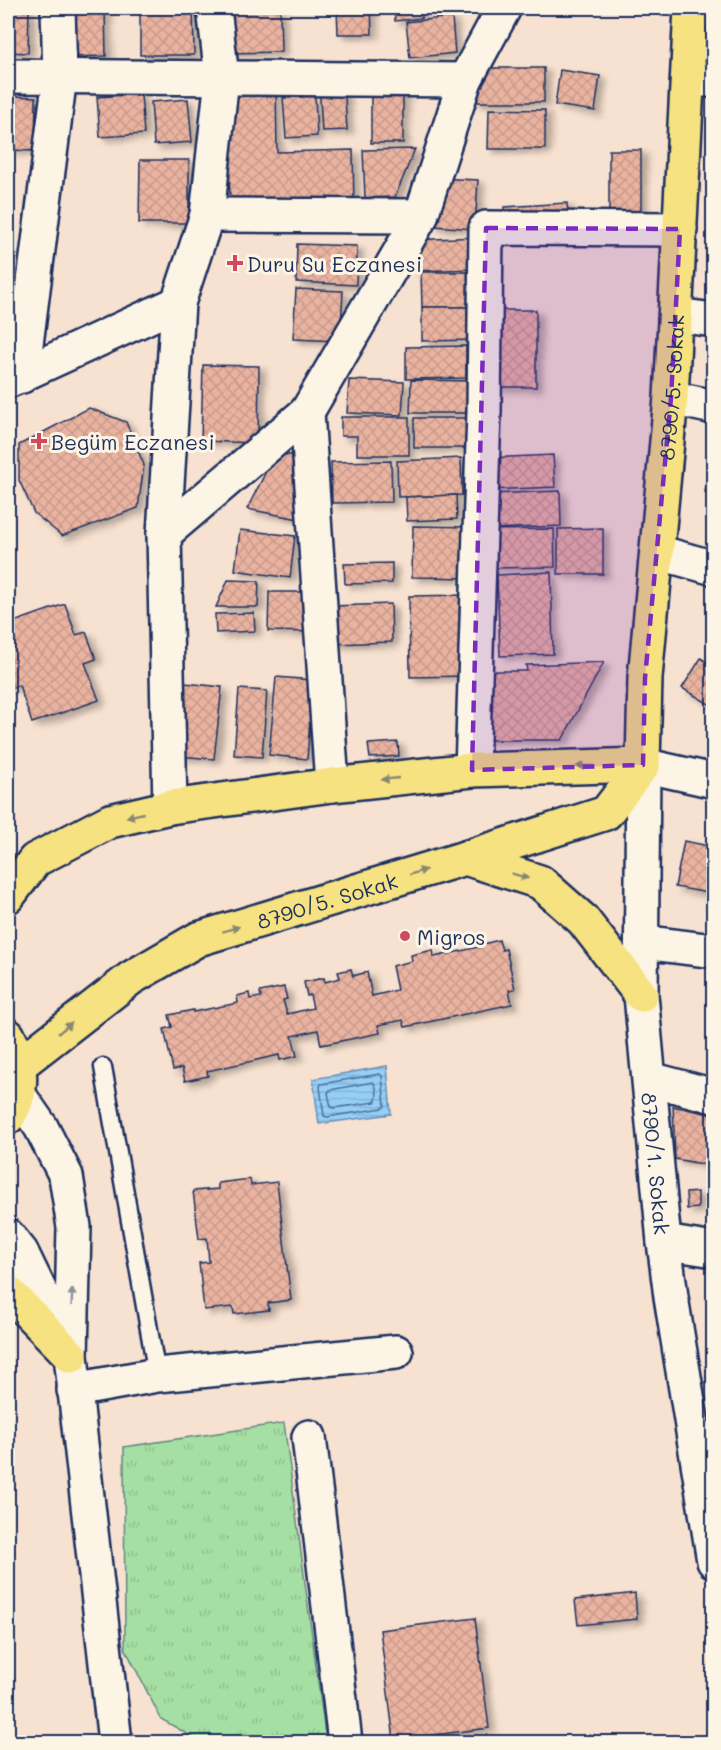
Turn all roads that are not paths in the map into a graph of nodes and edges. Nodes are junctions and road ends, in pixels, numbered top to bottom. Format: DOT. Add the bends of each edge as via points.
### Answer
graph roads {
  1 [pos="57,8"];
  2 [pos="214,8"];
  3 [pos="504,8"];
  4 [pos="691,8"];
  5 [pos="8,76"];
  6 [pos="60,76"];
  7 [pos="222,78"];
  8 [pos="465,80"];
  9 [pos="701,80"];
  10 [pos="207,215"];
  11 [pos="421,216"];
  12 [pos="680,228"];
  13 [pos="178,303"];
  14 [pos="676,315"];
  15 [pos="714,320"];
  16 [pos="15,378"];
  17 [pos="671,398"];
  18 [pos="714,407"];
  19 [pos="307,411"];
  20 [pos="164,534"];
  21 [pos="657,552"];
  22 [pos="714,568"];
  23 [pos="643,765"];
  24 [pos="472,771"];
  25 [pos="714,781"];
  26 [pos="332,785"];
  27 [pos="170,807"];
  28 [pos="465,858"];
  29 [pos="8,896"];
  30 [pos="642,942"];
  31 [pos="714,951"];
  32 [pos="641,995"];
  33 [pos="103,1067"];
  34 [pos="13,1078"];
  35 [pos="650,1079"];
  36 [pos="714,1096"];
  37 [pos="8,1236"];
  38 [pos="664,1242"];
  39 [pos="714,1250"];
  40 [pos="8,1292"];
  41 [pos="396,1352"];
  42 [pos="70,1356"];
  43 [pos="157,1375"];
  44 [pos="74,1390"];
  45 [pos="309,1437"];
  46 [pos="714,1561"];
  47 [pos="115,1743"];
  48 [pos="345,1743"];
  1 -- 6 [label="street"];
  2 -- 7 [label="street"];
  3 -- 8 [label="street"];
  4 -- 9 [label="main road, 8790/5. Sokak"];
  5 -- 6 [label="street"];
  6 -- 7 [label="street"];
  6 -- 16 [label="street"];
  7 -- 8 [label="street"];
  7 -- 10 [label="street"];
  8 -- 11 [label="street"];
  9 -- 12 [label="main road, 8790/5. Sokak"];
  10 -- 11 [label="street"];
  10 -- 13 [label="street"];
  11 -- 19 [label="street"];
  12 -- 14 [label="main road, 8790/5. Sokak"];
  12 -- 24 [label="street" via="486,228"];
  13 -- 16 [label="street"];
  13 -- 20 [label="street"];
  14 -- 15 [label="street"];
  14 -- 17 [label="main road, 8790/5. Sokak"];
  17 -- 18 [label="street"];
  17 -- 21 [label="main road, 8790/5. Sokak"];
  19 -- 20 [label="street"];
  19 -- 26 [label="street"];
  20 -- 27 [label="street"];
  21 -- 22 [label="street"];
  21 -- 23 [label="main road, 8790/5. Sokak" via="645,678"];
  23 -- 24 [label="main road, one-way"];
  23 -- 25 [label="street"];
  23 -- 28 [label="main road, 8790/5. Sokak" via="606,813"];
  23 -- 30 [label="street, 8790/1. Sokak"];
  24 -- 26 [label="main road, one-way"];
  26 -- 27 [label="main road"];
  27 -- 29 [label="main road, one-way" via="110,821 35,861"];
  28 -- 32 [label="main road, one-way" via="540,882 584,920"];
  34 -- 28 [label="main road, 8790/5. Sokak, one-way" via="131,978 198,939"];
  30 -- 31 [label="street"];
  30 -- 32 [label="street, 8790/1. Sokak"];
  32 -- 35 [label="street, 8790/1. Sokak"];
  33 -- 43 [label="lane"];
  42 -- 34 [label="street, one-way" via="74,1227 66,1176"];
  35 -- 36 [label="street"];
  35 -- 38 [label="street, 8790/1. Sokak"];
  37 -- 42 [label="street" via="21,1252"];
  38 -- 39 [label="street"];
  38 -- 46 [label="street, 8790/1. Sokak"];
  40 -- 42 [label="main road"];
  41 -- 43 [label="street"];
  42 -- 44 [label="street"];
  43 -- 44 [label="street"];
  44 -- 47 [label="street"];
  45 -- 48 [label="street"];
}
